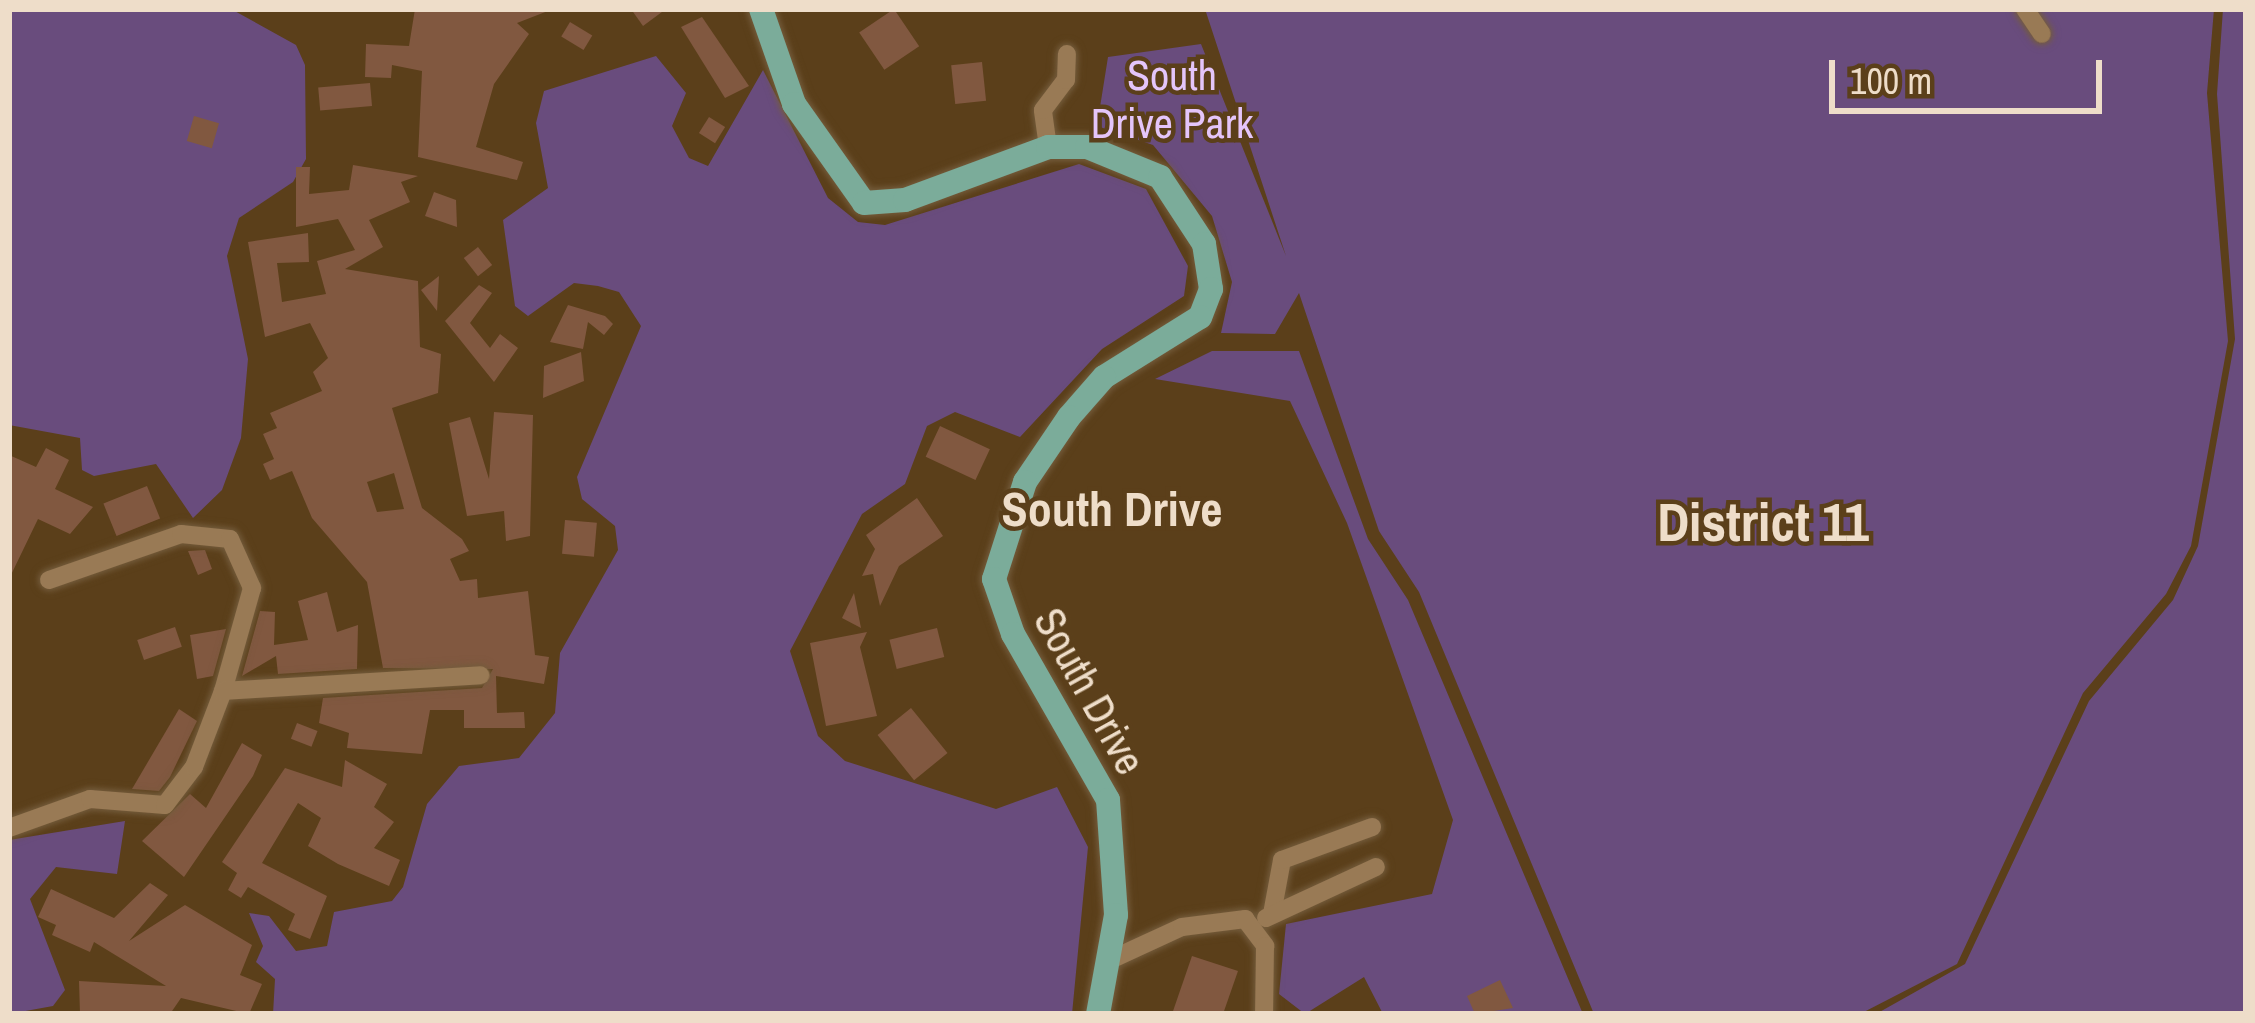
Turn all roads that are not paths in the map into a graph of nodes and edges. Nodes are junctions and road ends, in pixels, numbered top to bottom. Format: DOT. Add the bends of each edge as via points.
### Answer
graph roads {
  1 [pos="761,9"];
  2 [pos="2025,9"];
  3 [pos="2042,34"];
  4 [pos="1067,54"];
  5 [pos="1048,147"];
  6 [pos="49,580"];
  7 [pos="482,675"];
  8 [pos="223,691"];
  9 [pos="1372,827"];
  10 [pos="9,828"];
  11 [pos="1376,867"];
  12 [pos="1264,920"];
  13 [pos="1108,961"];
  14 [pos="1097,1014"];
  15 [pos="1264,1014"];
  1 -- 5 [label="main road, South Drive" via="794,104 864,203 905,200"];
  2 -- 3 [label="street"];
  4 -- 5 [label="street" via="1066,80 1043,110"];
  5 -- 13 [label="main road, South Drive" via="1115,153 1160,177 1204,244 1211,289 1186,330 1104,377 1069,417 1025,482 996,565 1013,634 1108,800 1117,879"];
  6 -- 8 [label="street" via="181,534 230,538 252,588"];
  7 -- 8 [label="street"];
  8 -- 10 [label="street" via="165,805 90,799"];
  9 -- 12 [label="street" via="1282,860"];
  11 -- 12 [label="street"];
  12 -- 13 [label="street" via="1198,922"];
  12 -- 15 [label="street"];
  13 -- 14 [label="main road, South Drive"];
}
